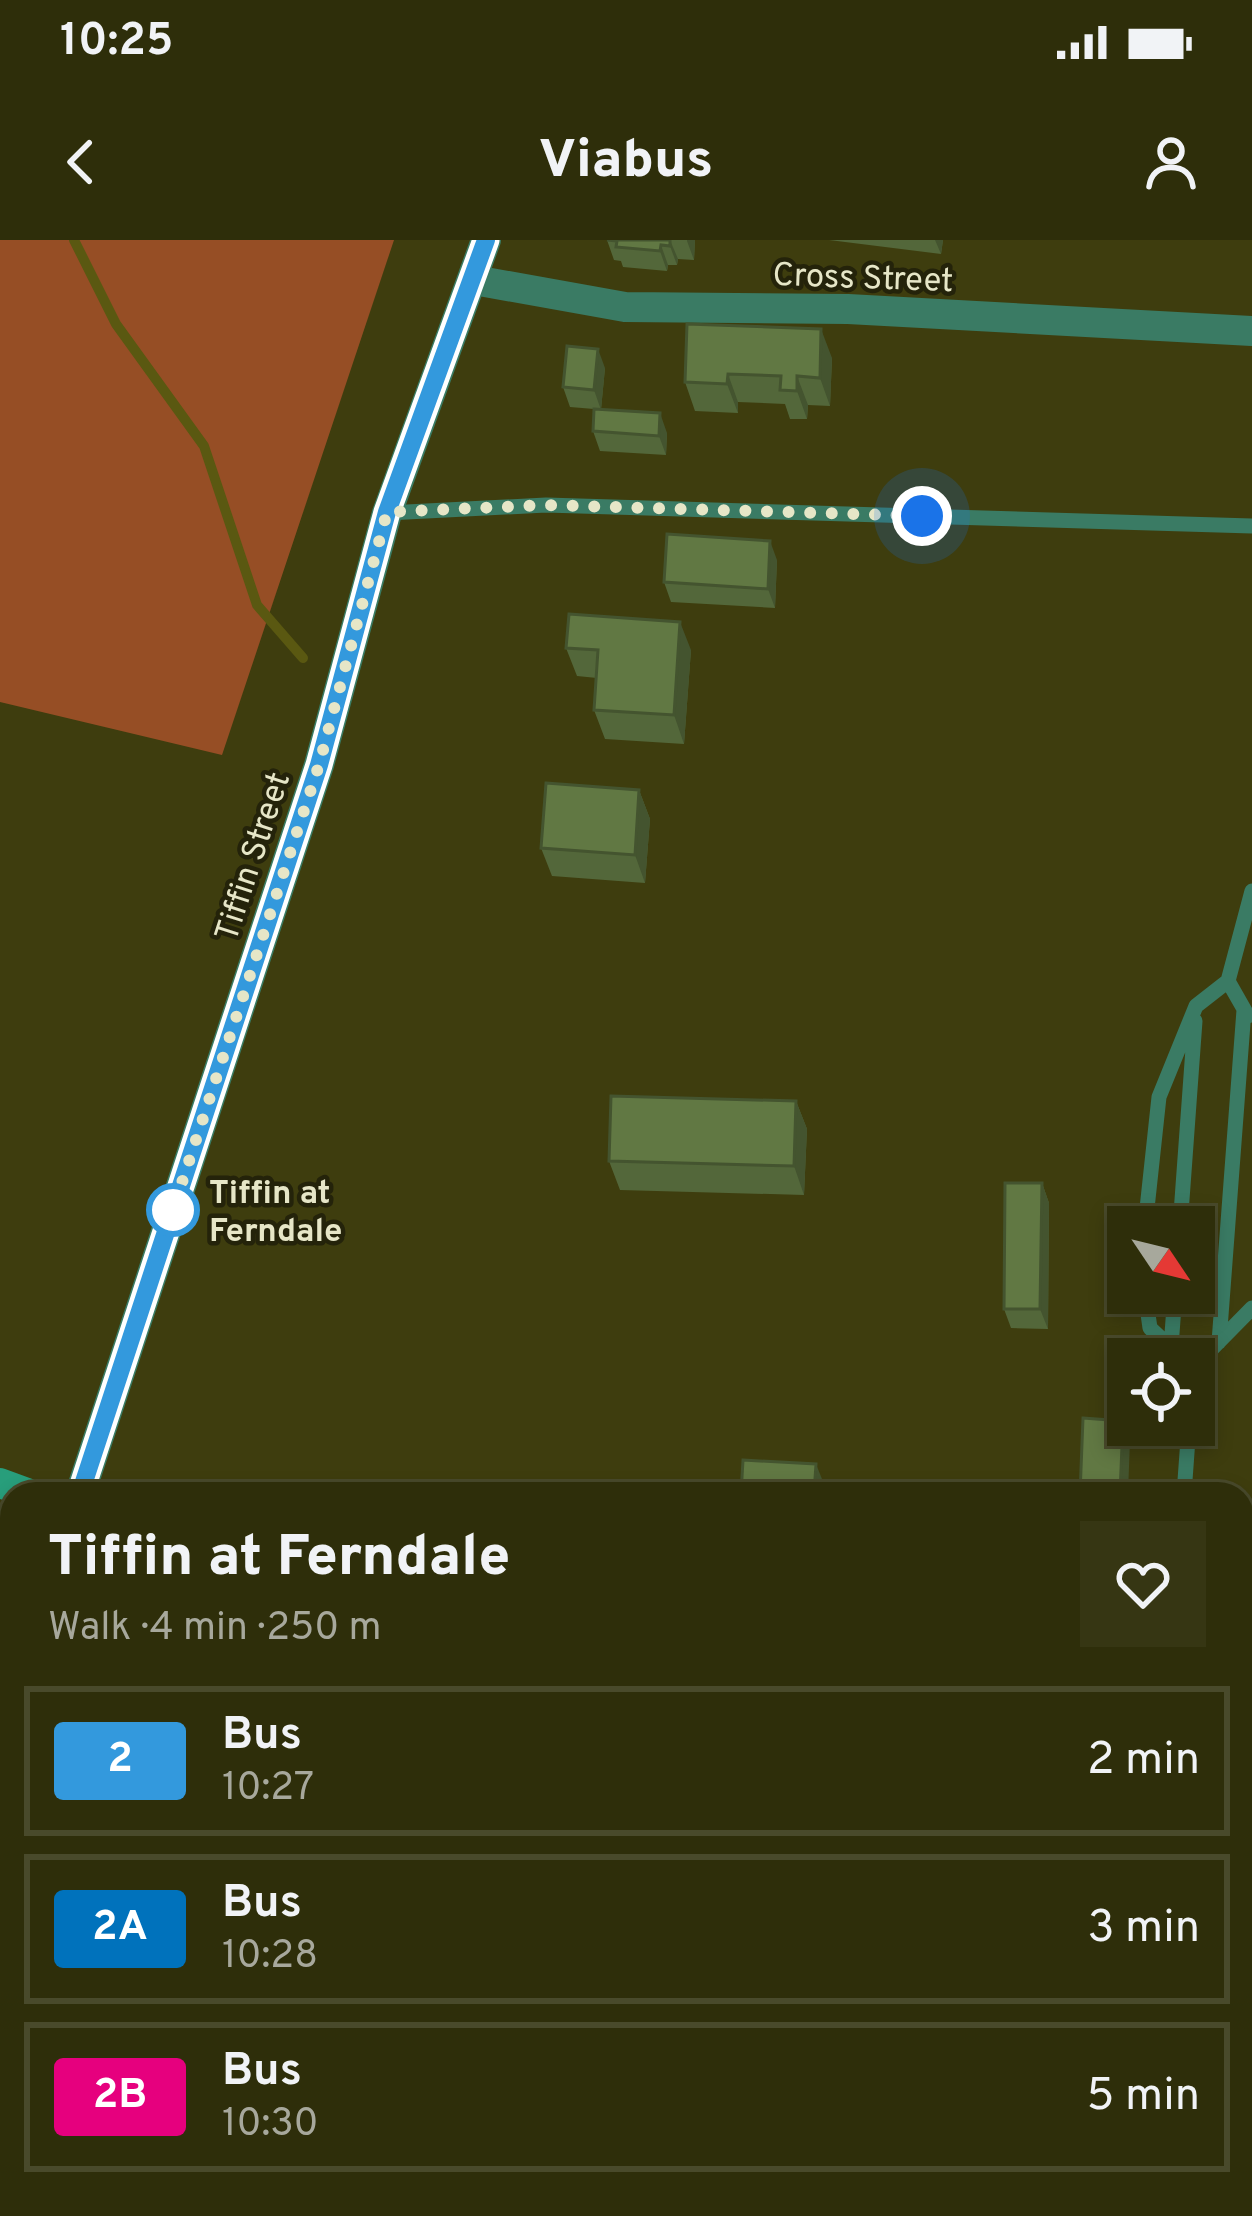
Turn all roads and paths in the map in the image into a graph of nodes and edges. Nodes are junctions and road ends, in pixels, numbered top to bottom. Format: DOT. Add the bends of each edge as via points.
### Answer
graph roads {
  1 [pos="486,240"];
  2 [pos="474,280"];
  3 [pos="1252,332"];
  4 [pos="387,512"];
  5 [pos="1252,526"];
  6 [pos="1252,891"];
  7 [pos="1228,981"];
  8 [pos="1196,1006"];
  9 [pos="1248,1017"];
  10 [pos="1147,1206"];
  11 [pos="1182,1206"];
  12 [pos="1252,1308"];
  13 [pos="1219,1342"];
  14 [pos="1215,1346"];
  15 [pos="1187,1446"];
  16 [pos="84,1482"];
  17 [pos="1185,1482"];
  1 -- 2 [label="street, Tiffin Street"];
  2 -- 3 [label="street, Cross Street" via="625,307 848,309"];
  2 -- 4 [label="street, Tiffin Street"];
  4 -- 5 [label="lane" via="546,505"];
  4 -- 16 [label="street, Tiffin Street" via="319,765"];
  6 -- 7 [label="lane"];
  7 -- 8 [label="lane"];
  7 -- 9 [label="lane"];
  8 -- 10 [label="lane" via="1159,1097"];
  8 -- 11 [label="lane"];
  9 -- 13 [label="lane"];
  12 -- 13 [label="lane"];
  13 -- 14 [label="lane"];
  15 -- 17 [label="lane"];
}
